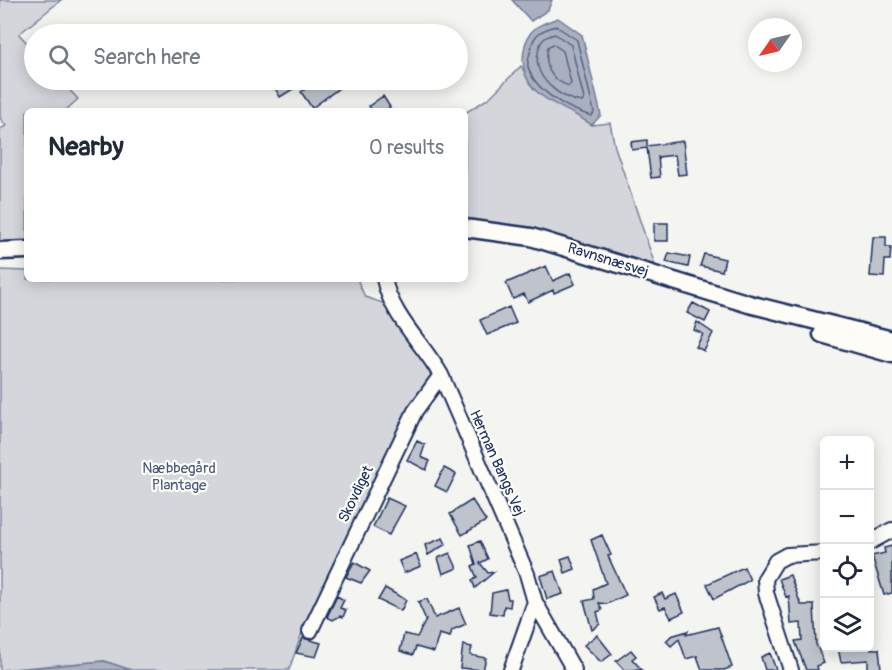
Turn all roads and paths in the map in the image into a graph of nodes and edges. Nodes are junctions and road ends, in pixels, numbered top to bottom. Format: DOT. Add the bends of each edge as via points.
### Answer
graph roads {
  1 [pos="468,228"];
  2 [pos="24,250"];
  3 [pos="0,251"];
  4 [pos="385,282"];
  5 [pos="749,304"];
  6 [pos="892,340"];
  7 [pos="892,354"];
  8 [pos="441,375"];
  9 [pos="892,530"];
  10 [pos="874,540"];
  11 [pos="820,553"];
  12 [pos="536,602"];
  13 [pos="309,631"];
  14 [pos="511,670"];
  15 [pos="574,670"];
  16 [pos="792,670"];
  1 -- 5 [label="main road, Ravnsnæsvej" via="531,237"];
  2 -- 3 [label="main road"];
  4 -- 8 [label="street, Herman Bangs Vej" via="393,308 427,350"];
  5 -- 6 [label="main road, Ravnsnæsvej"];
  5 -- 7 [label="main road, Ravnsnæsvej" via="825,335"];
  8 -- 12 [label="street, Herman Bangs Vej" via="526,570"];
  8 -- 13 [label="street, Skovdiget" via="415,411"];
  9 -- 10 [label="street"];
  11 -- 16 [label="street" via="787,555 776,561 765,579 766,593"];
  12 -- 14 [label="street"];
  12 -- 15 [label="street, Herman Bangs Vej"];
}
